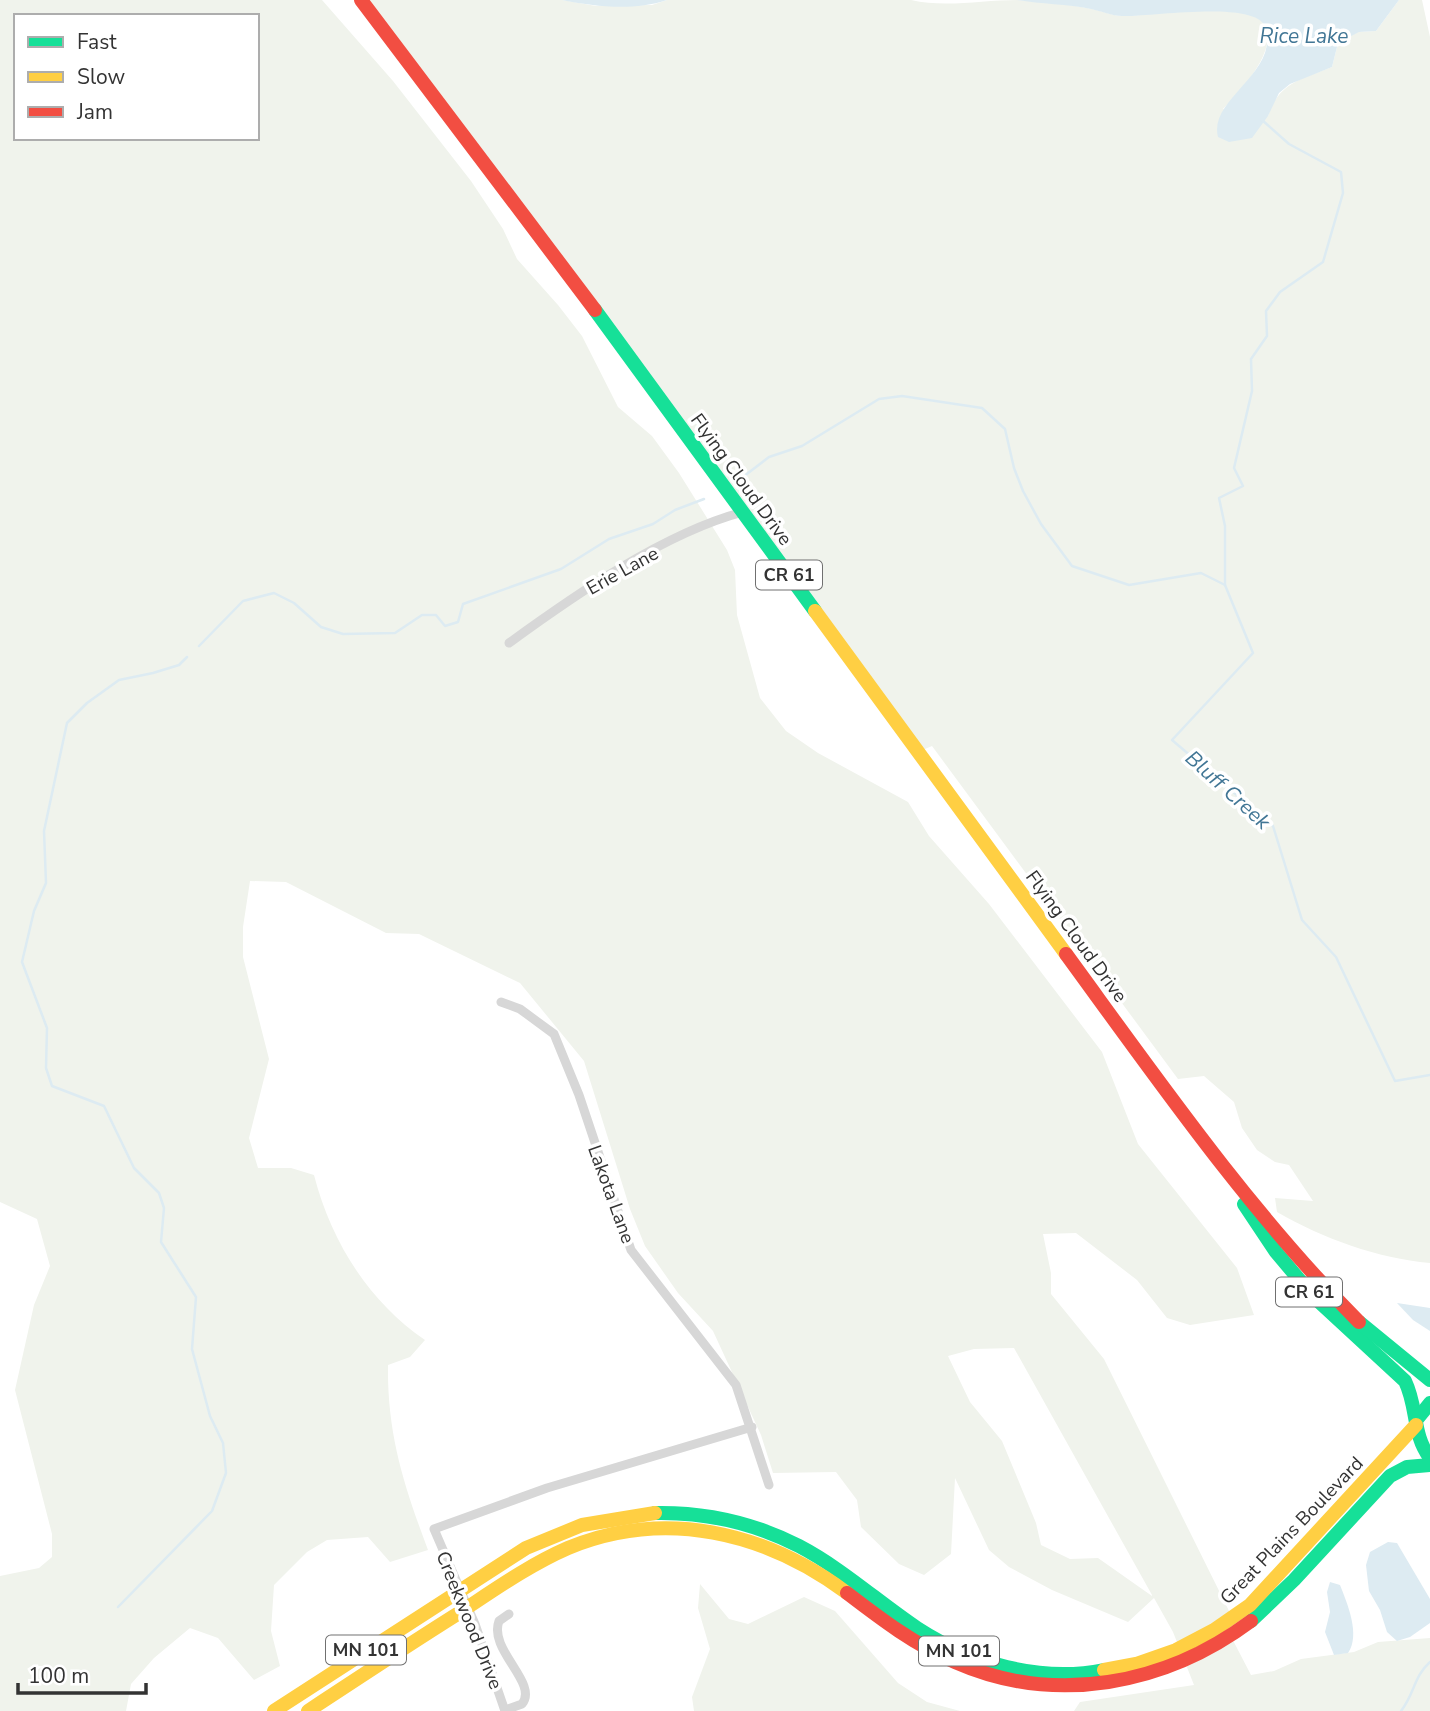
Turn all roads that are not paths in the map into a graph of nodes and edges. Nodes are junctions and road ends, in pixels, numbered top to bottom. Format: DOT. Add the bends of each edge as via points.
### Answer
graph roads {
  1 [pos="361,0"];
  2 [pos="743,512"];
  3 [pos="509,643"];
  4 [pos="501,1002"];
  5 [pos="1212,1153"];
  6 [pos="1358,1319"];
  7 [pos="1430,1371"];
  8 [pos="1430,1380"];
  9 [pos="1430,1403"];
  10 [pos="1417,1422"];
  11 [pos="752,1427"];
  12 [pos="1430,1458"];
  13 [pos="1430,1465"];
  14 [pos="769,1485"];
  15 [pos="458,1589"];
  16 [pos="467,1607"];
  17 [pos="509,1614"];
  18 [pos="274,1711"];
  19 [pos="308,1711"];
  20 [pos="505,1711"];
  1 -- 2 [label="main road, Flying Cloud Drive / CR 61" via="420,73"];
  2 -- 3 [label="street, Erie Lane" via="624,567"];
  2 -- 5 [label="main road, Flying Cloud Drive / CR 61"];
  4 -- 11 [label="street, Lakota Lane" via="520,1009 554,1034 631,1250 726,1369"];
  5 -- 6 [label="main road, Flying Cloud Drive / CR 61" via="1300,1262"];
  5 -- 10 [label="main road, Flying Cloud Drive / CR 61" via="1294,1275 1405,1381"];
  6 -- 7 [label="main road"];
  6 -- 8 [label="main road, Flying Cloud Drive / CR 61"];
  9 -- 10 [label="main road, Great Plains Boulevard"];
  10 -- 12 [label="main road, Flying Cloud Drive / CR 61" via="1419,1443"];
  10 -- 15 [label="main road, Great Plains Boulevard / MN 101" via="1236,1616 1171,1654 1114,1670 1035,1672 1006,1668 967,1654 924,1633 802,1548 757,1528 703,1515 643,1513 574,1526 516,1552"];
  11 -- 14 [label="street, Lakota Lane"];
  11 -- 15 [label="street, Creekwood Drive" via="547,1488 434,1529"];
  13 -- 16 [label="main road, Great Plains Boulevard / MN 101" via="1394,1473 1266,1606 1228,1639 1168,1669 1104,1685 1037,1686 970,1669 916,1643 789,1556 748,1539 687,1528 621,1532 569,1546"];
  15 -- 16 [label="street, Creekwood Drive"];
  15 -- 18 [label="main road, Great Plains Boulevard / MN 101"];
  16 -- 19 [label="main road, Great Plains Boulevard / MN 101"];
  16 -- 20 [label="street, Creekwood Drive"];
  17 -- 20 [label="street" via="497,1629 510,1665 527,1693 522,1704"];
}
